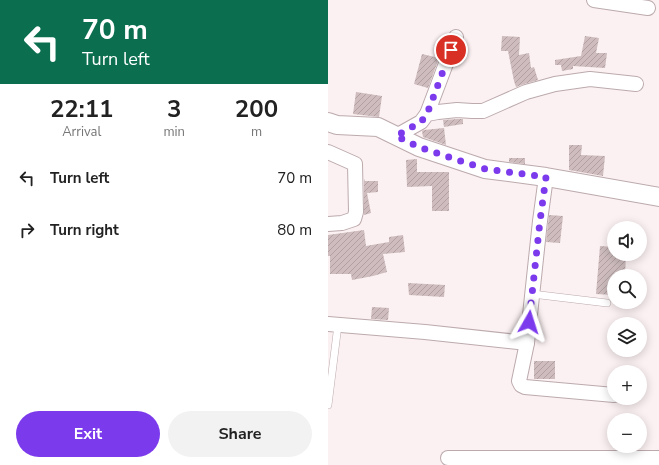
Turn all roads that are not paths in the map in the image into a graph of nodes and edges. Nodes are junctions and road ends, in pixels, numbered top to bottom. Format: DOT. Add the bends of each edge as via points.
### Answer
graph roads {
  1 [pos="594,0"];
  2 [pos="648,8"];
  3 [pos="456,37"];
  4 [pos="636,84"];
  5 [pos="427,114"];
  6 [pos="328,122"];
  7 [pos="396,136"];
  8 [pos="328,152"];
  9 [pos="546,177"];
  10 [pos="659,197"];
  11 [pos="328,224"];
  12 [pos="532,294"];
  13 [pos="607,303"];
  14 [pos="333,325"];
  15 [pos="527,343"];
  16 [pos="607,394"];
  17 [pos="328,405"];
  18 [pos="448,458"];
  19 [pos="659,458"];
  20 [pos="632,462"];
  1 -- 2 [label="street"];
  3 -- 5 [label="street"];
  4 -- 5 [label="street" via="590,79 555,84 526,92 483,111 457,110"];
  5 -- 7 [label="street" via="421,122"];
  6 -- 7 [label="street" via="336,125 378,127"];
  7 -- 9 [label="street" via="419,147 485,169"];
  8 -- 11 [label="street" via="355,164 356,212 354,219"];
  9 -- 10 [label="street"];
  9 -- 12 [label="street"];
  12 -- 13 [label="lane"];
  12 -- 15 [label="street"];
  14 -- 15 [label="street"];
  14 -- 17 [label="lane"];
  15 -- 16 [label="street" via="521,385"];
  18 -- 20 [label="street"];
  19 -- 20 [label="street"];
}
